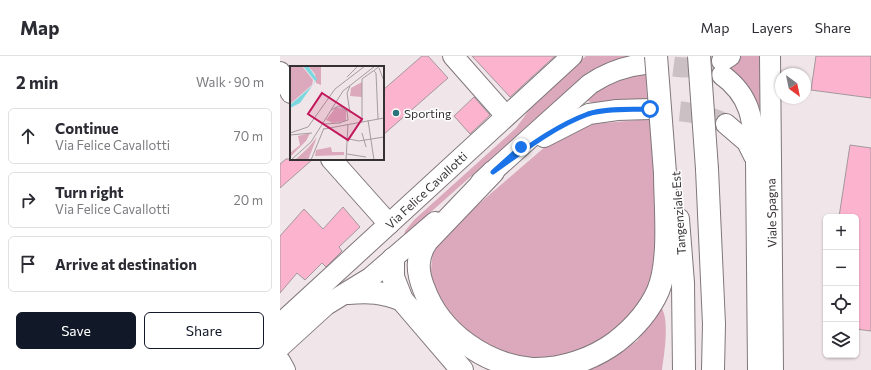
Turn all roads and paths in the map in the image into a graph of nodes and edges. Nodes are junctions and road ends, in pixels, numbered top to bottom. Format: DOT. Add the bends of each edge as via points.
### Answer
graph roads {
  1 [pos="453,56"];
  2 [pos="572,56"];
  3 [pos="667,56"];
  4 [pos="699,56"];
  5 [pos="770,56"];
  6 [pos="647,58"];
  7 [pos="725,64"];
  8 [pos="280,72"];
  9 [pos="290,91"];
  10 [pos="650,109"];
  11 [pos="506,116"];
  12 [pos="726,124"];
  13 [pos="332,160"];
  14 [pos="756,161"];
  15 [pos="493,172"];
  16 [pos="670,173"];
  17 [pos="389,224"];
  18 [pos="393,259"];
  19 [pos="348,293"];
  20 [pos="402,300"];
  21 [pos="280,324"];
  22 [pos="280,347"];
  23 [pos="280,361"];
  24 [pos="285,370"];
  25 [pos="462,370"];
  26 [pos="684,370"];
  27 [pos="714,370"];
  28 [pos="758,370"];
  29 [pos="773,370"];
  1 -- 11 [label="street"];
  2 -- 11 [label="street, Via Felice Cavallotti"];
  3 -- 16 [label="highway, Tangenziale Est"];
  4 -- 27 [label="highway, bridge" via="713,287"];
  5 -- 29 [label="street, Viale Spagna"];
  6 -- 15 [label="street" via="604,75 590,84"];
  6 -- 16 [label="highway, bridge"];
  7 -- 14 [label="street, Viale Spagna" via="750,109"];
  8 -- 9 [label="street"];
  10 -- 15 [label="street" via="589,114 562,126"];
  11 -- 17 [label="street, Via Felice Cavallotti"];
  11 -- 18 [label="street" via="491,143 397,229"];
  12 -- 14 [label="street" via="747,142"];
  13 -- 17 [label="street"];
  14 -- 28 [label="street, Viale Spagna"];
  15 -- 16 [label="highway" via="427,241 421,249 417,271 430,305 447,328 487,356 533,370 554,369 580,362 606,350 627,334 645,313 658,290 665,256"];
  15 -- 18 [label="street"];
  16 -- 26 [label="highway, Tangenziale Est" via="683,283"];
  17 -- 21 [label="street, Via Felice Cavallotti"];
  18 -- 19 [label="street"];
  18 -- 20 [label="highway" via="393,277"];
  19 -- 20 [label="highway" via="366,291"];
  19 -- 22 [label="street" via="326,305"];
  20 -- 25 [label="highway"];
  23 -- 24 [label="street"];
}
